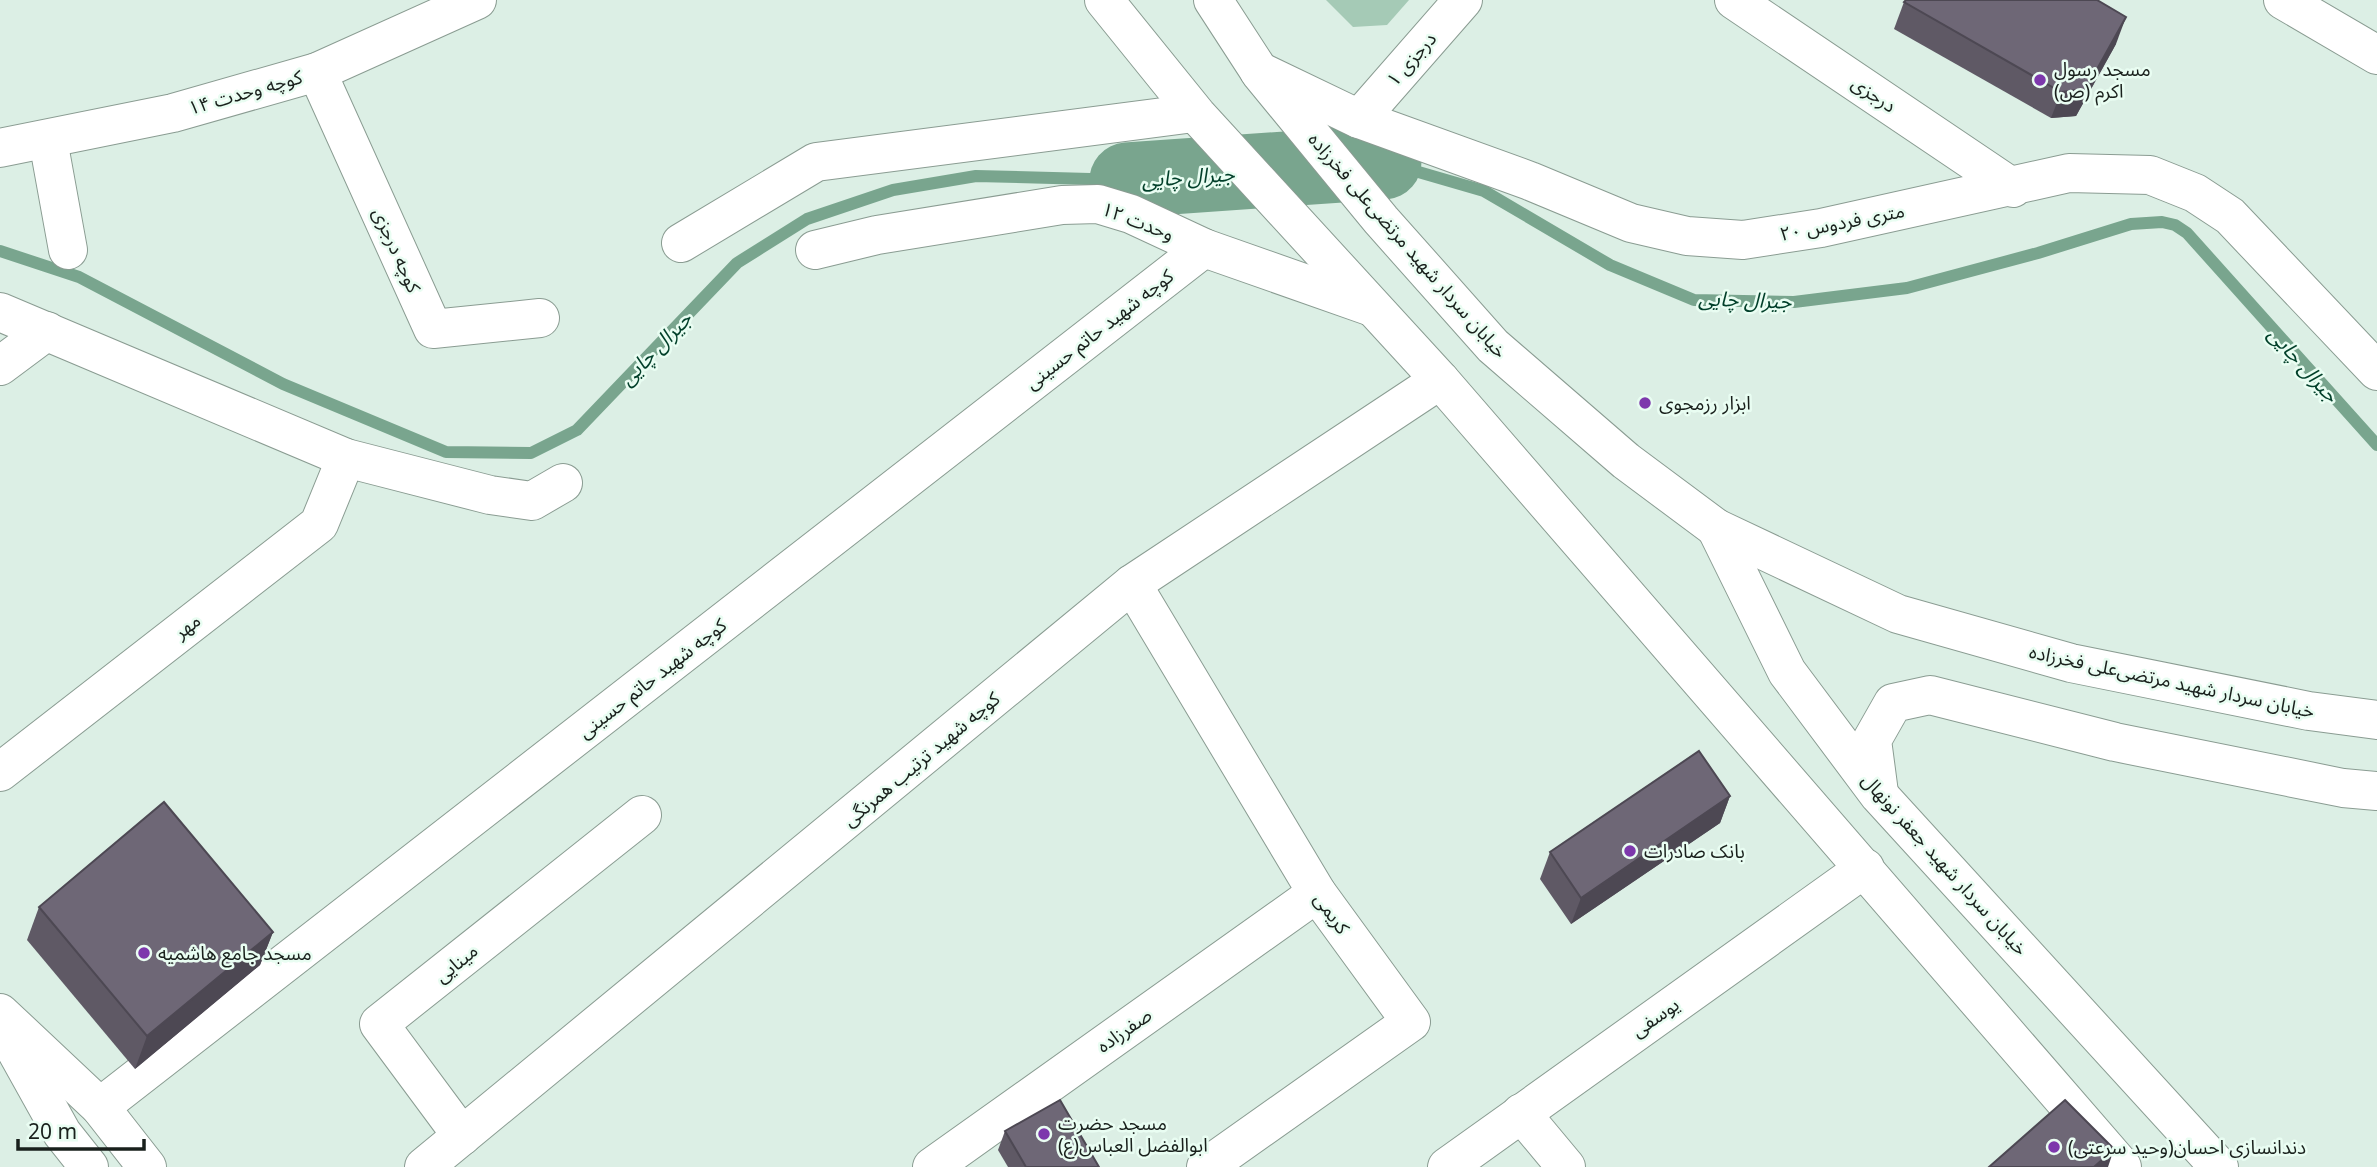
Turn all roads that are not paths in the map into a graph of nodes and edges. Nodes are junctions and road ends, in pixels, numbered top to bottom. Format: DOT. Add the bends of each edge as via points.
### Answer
graph roads {
  1 [pos="477,0"];
  2 [pos="1104,0"];
  3 [pos="1213,0"];
  4 [pos="1463,0"];
  5 [pos="1734,0"];
  6 [pos="2283,0"];
  7 [pos="2377,55"];
  8 [pos="317,72"];
  9 [pos="1260,72"];
  10 [pos="1196,114"];
  11 [pos="1359,119"];
  12 [pos="48,140"];
  13 [pos="0,148"];
  14 [pos="2013,188"];
  15 [pos="681,243"];
  16 [pos="1204,248"];
  17 [pos="68,250"];
  18 [pos="815,250"];
  19 [pos="1361,298"];
  20 [pos="0,312"];
  21 [pos="540,318"];
  22 [pos="47,331"];
  23 [pos="0,366"];
  24 [pos="2377,371"];
  25 [pos="1440,380"];
  26 [pos="346,458"];
  27 [pos="563,483"];
  28 [pos="1716,528"];
  29 [pos="1132,584"];
  30 [pos="2377,720"];
  31 [pos="0,772"];
  32 [pos="2377,791"];
  33 [pos="1880,795"];
  34 [pos="642,815"];
  35 [pos="1865,868"];
  36 [pos="1317,893"];
  37 [pos="0,1013"];
  38 [pos="0,1022"];
  39 [pos="100,1107"];
  40 [pos="1521,1113"];
  41 [pos="462,1136"];
  42 [pos="89,1167"];
  43 [pos="147,1167"];
  44 [pos="424,1167"];
  45 [pos="932,1167"];
  46 [pos="1206,1167"];
  47 [pos="1447,1167"];
  48 [pos="1566,1167"];
  49 [pos="2122,1167"];
  50 [pos="2219,1167"];
  1 -- 8 [label="street, کوچه وحدت ۱۴"];
  2 -- 10 [label="street"];
  3 -- 9 [label="street, خیابان سردار شهید مرتضی‌علی فخرزاده"];
  4 -- 11 [label="street, درجزی ۱"];
  5 -- 14 [label="street, درجزی"];
  6 -- 7 [label="street"];
  8 -- 12 [label="street, کوچه وحدت ۱۴" via="173,113"];
  8 -- 21 [label="street, کوچه درجزی" via="433,329"];
  9 -- 11 [label="street, ۲۰ متری فردوس"];
  9 -- 28 [label="street, خیابان سردار شهید مرتضی‌علی فخرزاده" via="1381,220 1493,346 1626,461"];
  10 -- 15 [label="street" via="816,162"];
  10 -- 19 [label="street"];
  11 -- 14 [label="street, ۲۰ متری فردوس" via="1631,223 1687,236 1756,238"];
  12 -- 13 [label="street, کوچه وحدت ۱۴"];
  12 -- 17 [label="street"];
  14 -- 24 [label="street, ۲۰ متری فردوس" via="2069,173 2110,172 2150,175 2195,192 2230,216"];
  16 -- 18 [label="street, وحدت ۱۲" via="1098,204 1022,211"];
  16 -- 19 [label="street, وحدت ۱۲"];
  16 -- 39 [label="street, کوچه شهید حاتم حسینی"];
  19 -- 25 [label="street"];
  20 -- 22 [label="street"];
  22 -- 23 [label="street"];
  22 -- 26 [label="street"];
  25 -- 29 [label="street, کوچه شهید ترتیب همرنگی"];
  25 -- 35 [label="street"];
  26 -- 27 [label="street" via="490,495 532,501"];
  26 -- 31 [label="street, مهر" via="319,524"];
  28 -- 30 [label="street, خیابان سردار شهید مرتضی‌علی فخرزاده" via="1898,614 2071,663 2309,711"];
  28 -- 33 [label="street, خیابان سردار شهید جعفر نونهال" via="1787,672"];
  29 -- 36 [label="street, کریمی"];
  29 -- 41 [label="street, کوچه شهید ترتیب همرنگی"];
  32 -- 33 [label="street" via="2115,742 1930,695 1893,703 1871,740"];
  33 -- 50 [label="street, خیابان سردار شهید جعفر نونهال"];
  34 -- 41 [label="street, مینایی" via="379,1024"];
  35 -- 40 [label="street, یوسفی"];
  35 -- 49 [label="street"];
  36 -- 45 [label="street, صفرزاده"];
  36 -- 46 [label="street, کریمی" via="1411,1022"];
  37 -- 39 [label="street"];
  38 -- 42 [label="street" via="62,1133"];
  39 -- 43 [label="street"];
  40 -- 47 [label="street, یوسفی"];
  40 -- 48 [label="street"];
  41 -- 44 [label="street, کوچه شهید ترتیب همرنگی"];
}
